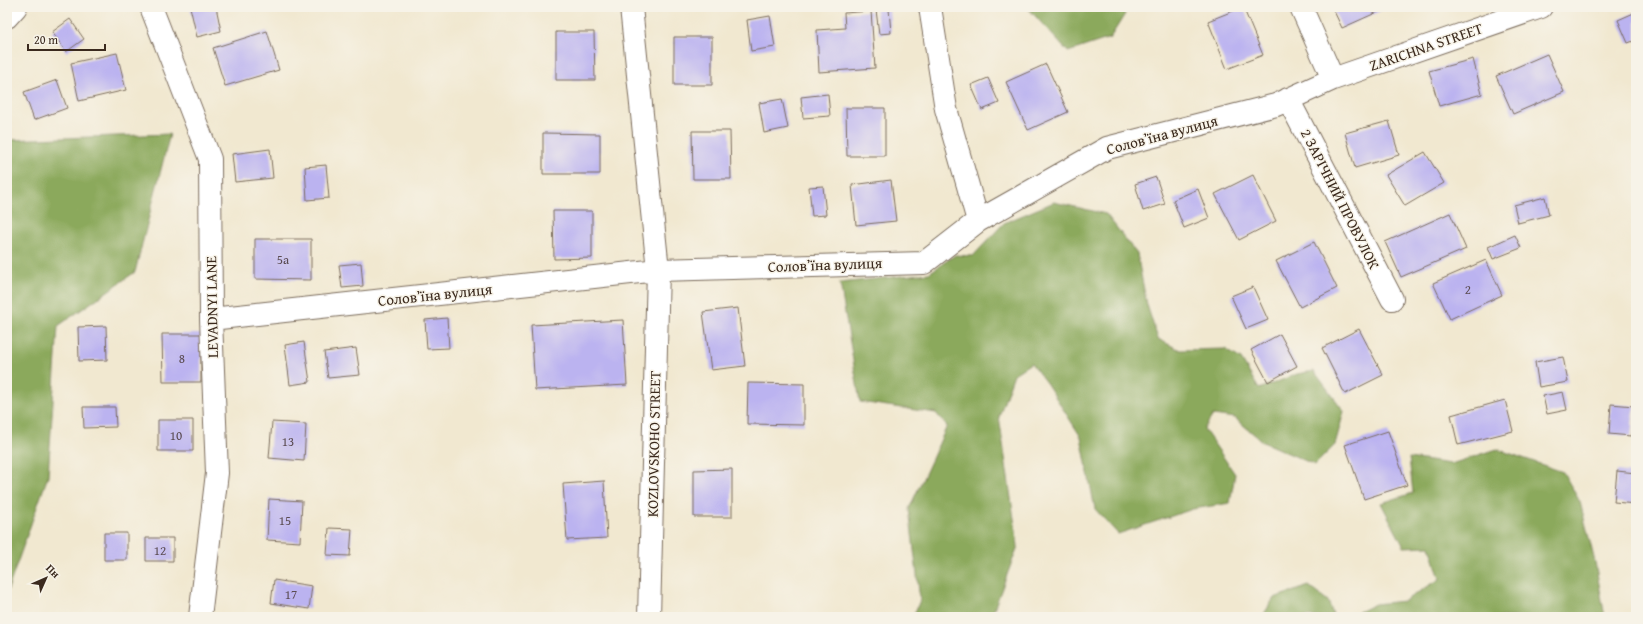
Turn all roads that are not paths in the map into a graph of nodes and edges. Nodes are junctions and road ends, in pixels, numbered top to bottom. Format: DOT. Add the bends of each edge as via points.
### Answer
graph roads {
  1 [pos="16,7"];
  2 [pos="152,7"];
  3 [pos="631,7"];
  4 [pos="930,7"];
  5 [pos="1300,7"];
  6 [pos="1541,7"];
  7 [pos="7,17"];
  8 [pos="1333,79"];
  9 [pos="1288,99"];
  10 [pos="978,221"];
  11 [pos="658,270"];
  12 [pos="1392,299"];
  13 [pos="211,319"];
  14 [pos="200,617"];
  15 [pos="649,617"];
  1 -- 7 [label="street"];
  2 -- 13 [label="street, LEVADNYI LANE" via="210,159"];
  3 -- 11 [label="street"];
  4 -- 10 [label="street" via="946,109"];
  5 -- 8 [label="street"];
  6 -- 8 [label="street, ZARICHNA STREET"];
  8 -- 9 [label="street, Соловʼїна вулиця"];
  9 -- 10 [label="street, Соловʼїна вулиця" via="1276,105 1107,148"];
  9 -- 12 [label="street, 2 ЗАРІЧНИЙ ПРОВУЛОК"];
  10 -- 11 [label="street, Соловʼїна вулиця" via="924,262"];
  11 -- 13 [label="street, Соловʼїна вулиця"];
  11 -- 15 [label="street, KOZLOVSKOHO STREET"];
  13 -- 14 [label="street, LEVADNYI LANE" via="217,473"];
}
